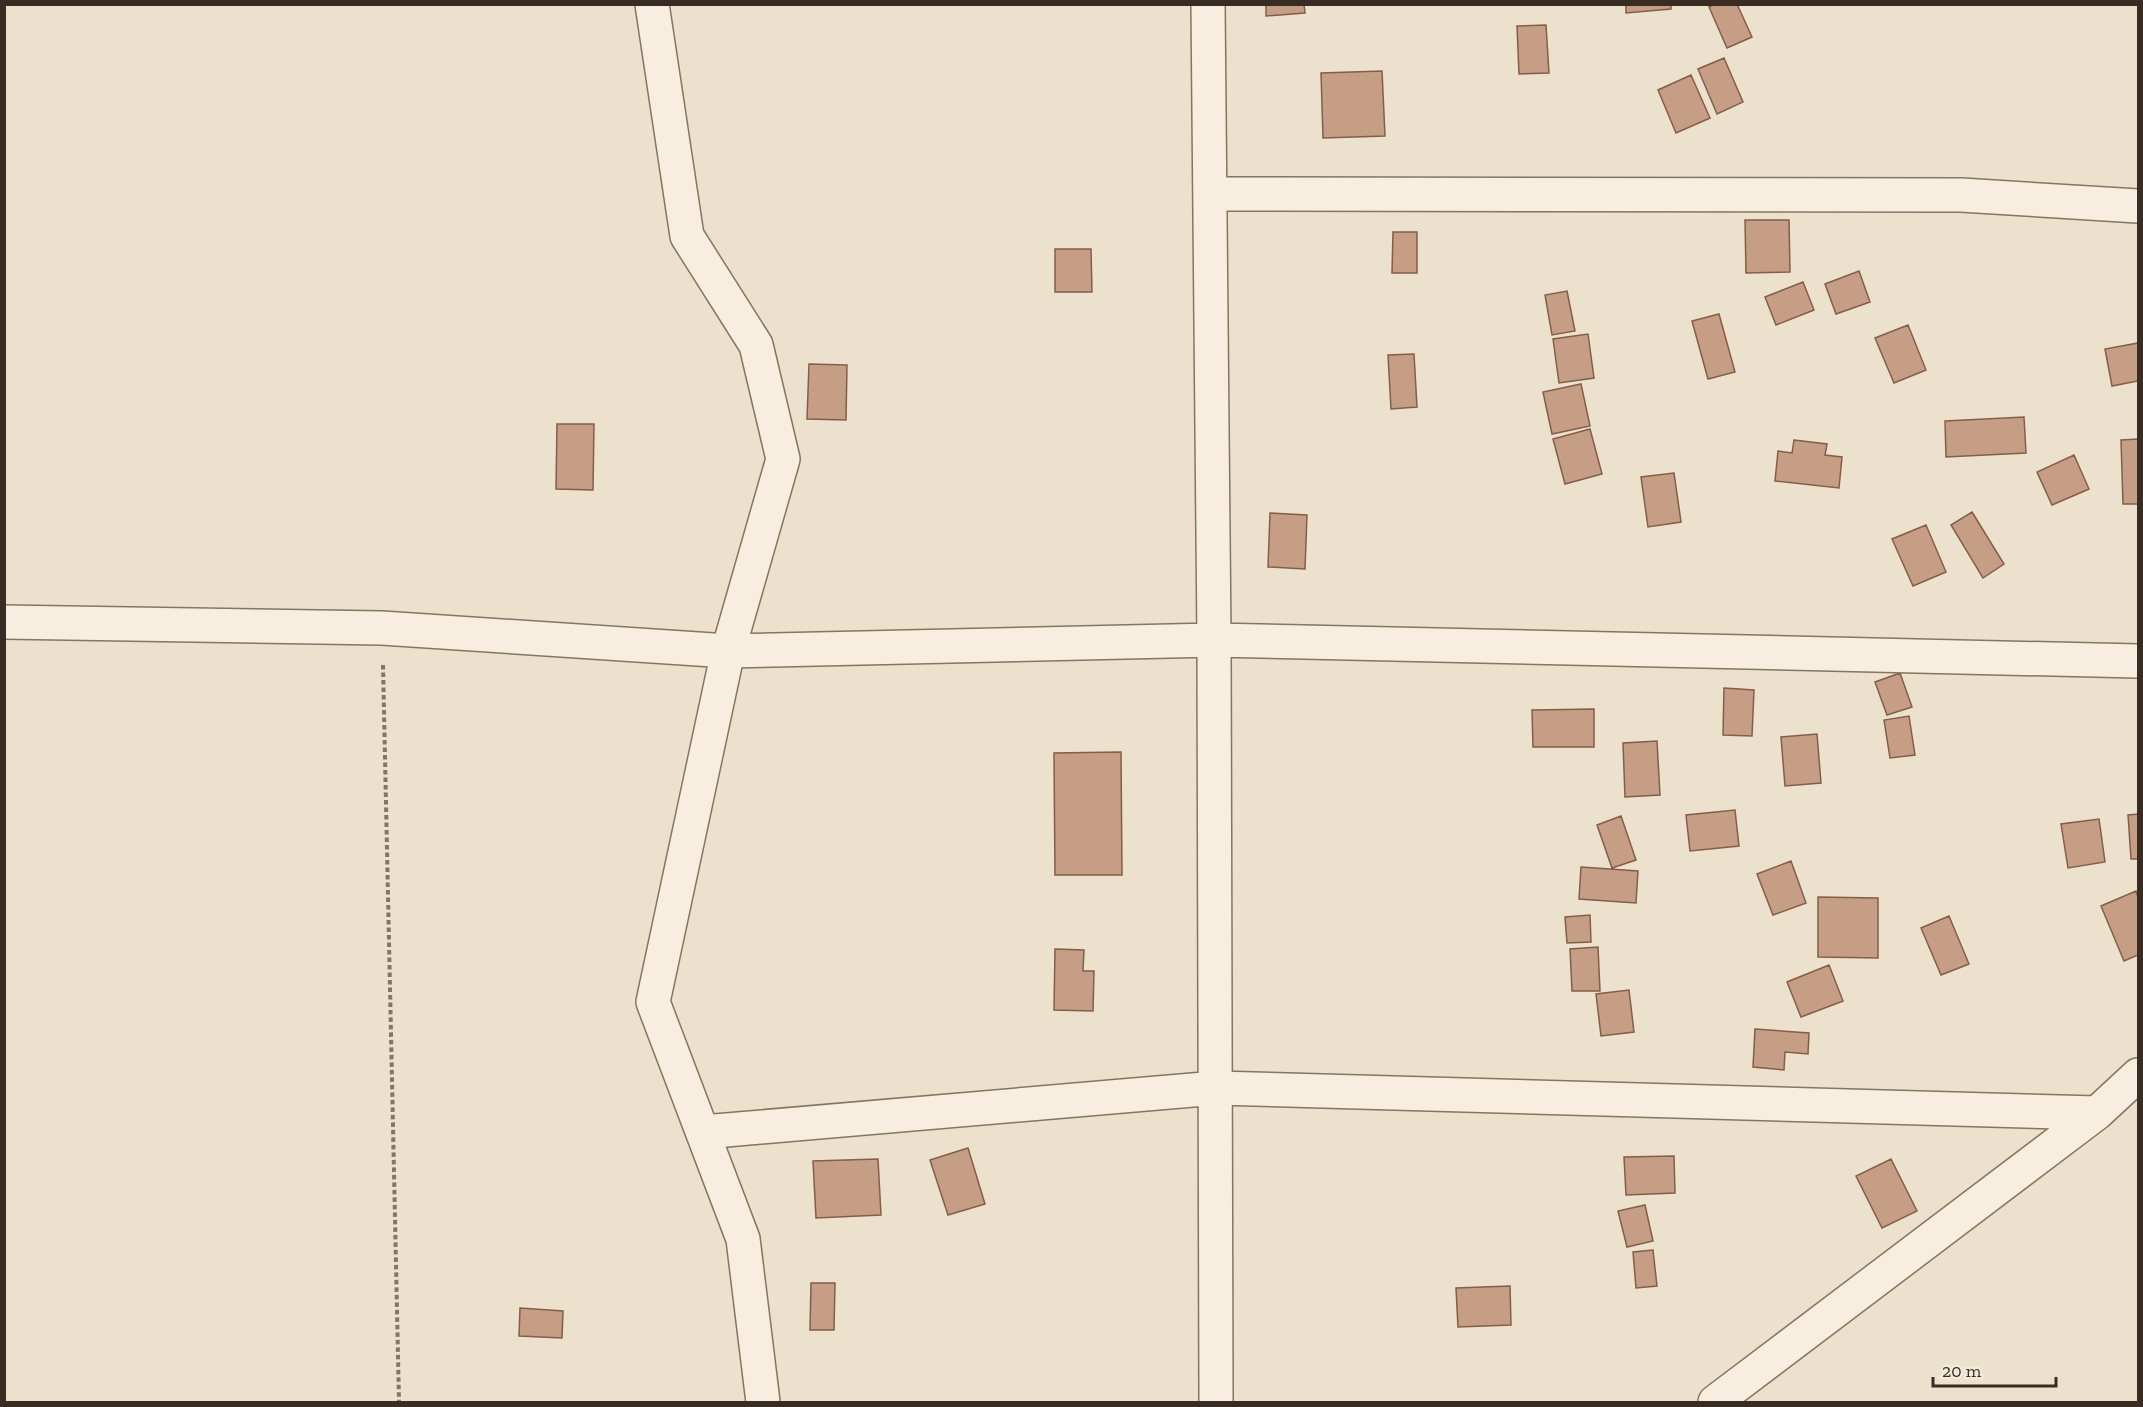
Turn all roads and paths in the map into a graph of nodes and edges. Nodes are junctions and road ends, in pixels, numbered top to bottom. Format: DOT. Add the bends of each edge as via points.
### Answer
graph roads {
  1 [pos="652,4"];
  2 [pos="1208,4"];
  3 [pos="1210,194"];
  4 [pos="2139,206"];
  5 [pos="4,622"];
  6 [pos="382,628"];
  7 [pos="1214,640"];
  8 [pos="728,651"];
  9 [pos="2139,661"];
  10 [pos="2139,1075"];
  11 [pos="1216,1088"];
  12 [pos="2097,1113"];
  13 [pos="703,1132"];
  14 [pos="399,1402"];
  15 [pos="763,1402"];
  16 [pos="1216,1402"];
  17 [pos="1715,1402"];
  1 -- 8 [label="street" via="687,236 756,345 783,459"];
  2 -- 3 [label="street"];
  3 -- 4 [label="street" via="1961,195"];
  3 -- 7 [label="street"];
  5 -- 6 [label="street"];
  6 -- 8 [label="street"];
  6 -- 14 [label="path"];
  7 -- 8 [label="street"];
  7 -- 9 [label="street"];
  7 -- 11 [label="street"];
  8 -- 13 [label="street" via="653,1002"];
  10 -- 12 [label="street"];
  11 -- 12 [label="street"];
  11 -- 13 [label="street"];
  11 -- 16 [label="street"];
  12 -- 17 [label="street"];
  13 -- 15 [label="street" via="743,1239"];
}
